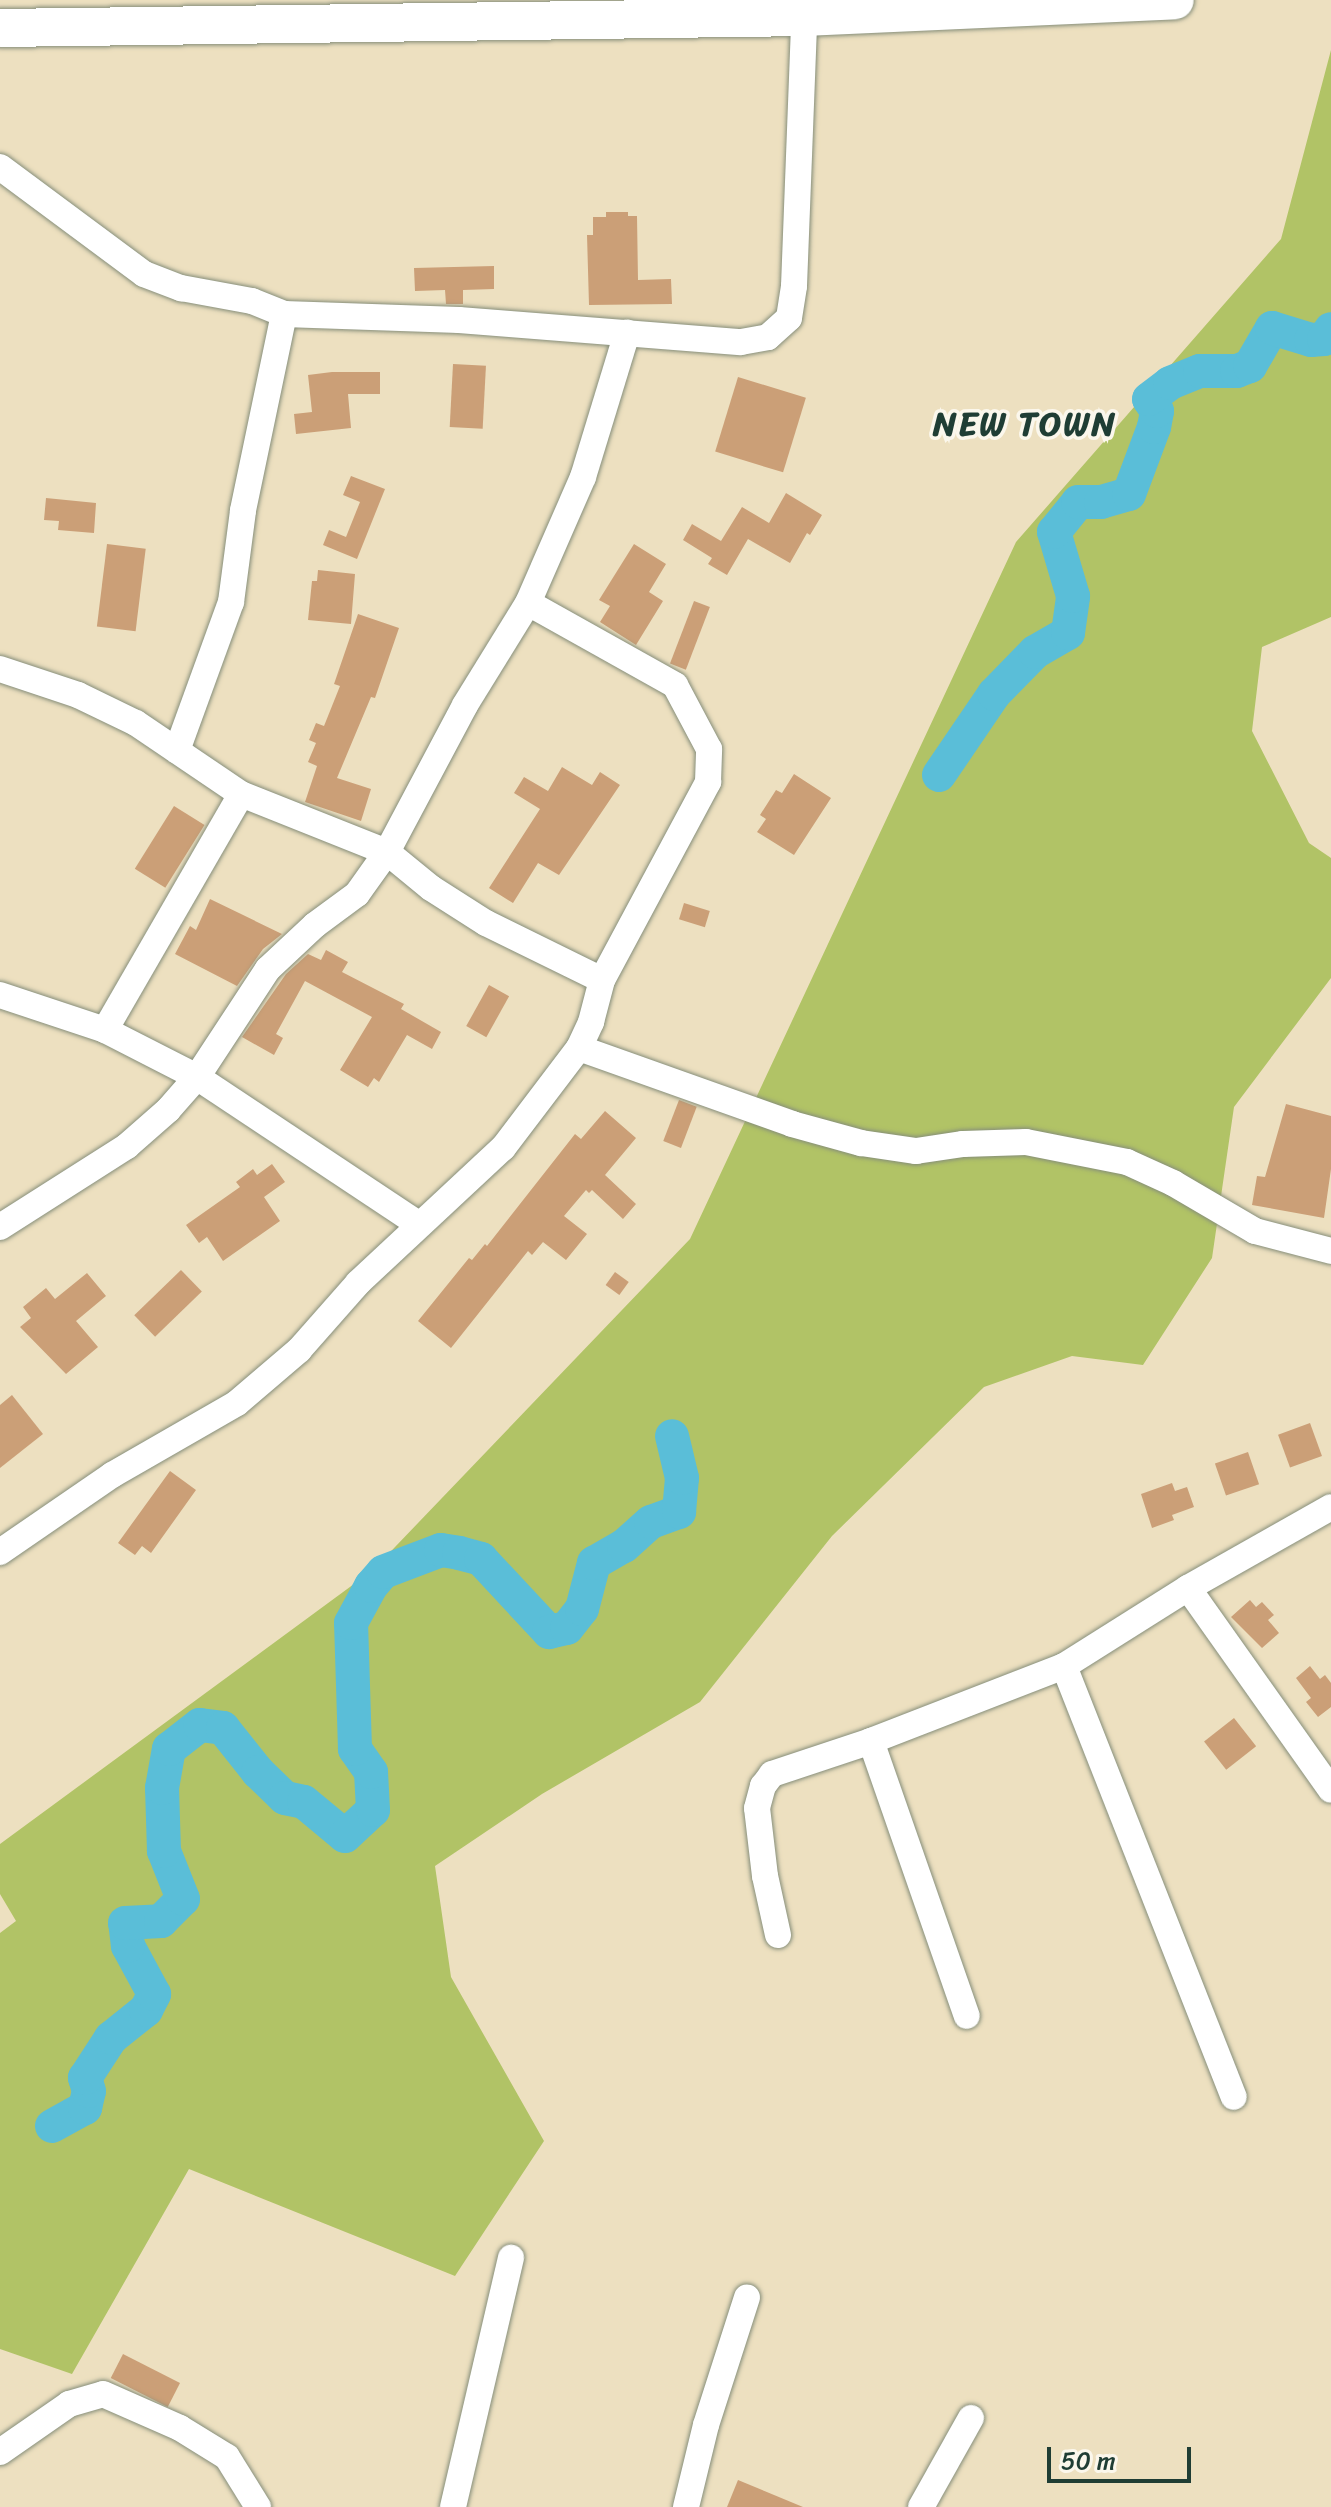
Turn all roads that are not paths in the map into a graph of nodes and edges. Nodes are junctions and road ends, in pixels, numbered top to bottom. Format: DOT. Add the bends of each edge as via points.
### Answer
graph roads {
  1 [pos="1175,0"];
  2 [pos="805,8"];
  3 [pos="0,28"];
  4 [pos="0,167"];
  5 [pos="284,314"];
  6 [pos="627,333"];
  7 [pos="528,603"];
  8 [pos="0,669"];
  9 [pos="177,750"];
  10 [pos="241,794"];
  11 [pos="387,852"];
  12 [pos="602,980"];
  13 [pos="0,995"];
  14 [pos="105,1030"];
  15 [pos="579,1048"];
  16 [pos="197,1077"];
  17 [pos="418,1224"];
  18 [pos="0,1227"];
  19 [pos="1330,1244"];
  20 [pos="1331,1507"];
  21 [pos="0,1552"];
  22 [pos="1188,1588"];
  23 [pos="1064,1666"];
  24 [pos="871,1741"];
  25 [pos="1331,1790"];
  26 [pos="778,1935"];
  27 [pos="967,2016"];
  28 [pos="1234,2097"];
  29 [pos="511,2258"];
  30 [pos="747,2297"];
  31 [pos="971,2418"];
  32 [pos="0,2452"];
  33 [pos="258,2507"];
  34 [pos="453,2507"];
  35 [pos="686,2507"];
  36 [pos="921,2507"];
  1 -- 2 [label="highway"];
  2 -- 3 [label="highway"];
  2 -- 6 [label="street" via="789,318 768,337 741,342"];
  4 -- 5 [label="street" via="144,274"];
  5 -- 6 [label="street"];
  5 -- 9 [label="street" via="243,511 231,602"];
  6 -- 7 [label="street" via="583,477"];
  7 -- 11 [label="street" via="465,705"];
  7 -- 12 [label="street" via="675,685 709,749 708,782"];
  8 -- 9 [label="street" via="78,695"];
  9 -- 10 [label="street"];
  10 -- 11 [label="street"];
  10 -- 14 [label="street"];
  11 -- 12 [label="street" via="486,923"];
  11 -- 16 [label="street" via="357,894 268,969"];
  12 -- 15 [label="street"];
  13 -- 14 [label="street"];
  14 -- 16 [label="street"];
  15 -- 17 [label="street" via="503,1148"];
  15 -- 19 [label="street" via="792,1124 861,1143 916,1151 1026,1142 1127,1162 1255,1231"];
  16 -- 17 [label="street"];
  16 -- 18 [label="street" via="127,1146"];
  17 -- 21 [label="street" via="299,1350 237,1403 136,1460"];
  20 -- 22 [label="street"];
  22 -- 23 [label="street"];
  22 -- 25 [label="street"];
  23 -- 24 [label="street"];
  23 -- 28 [label="street"];
  24 -- 26 [label="street" via="772,1774 763,1786 757,1808"];
  24 -- 27 [label="street"];
  29 -- 34 [label="street"];
  30 -- 35 [label="street"];
  31 -- 36 [label="street"];
  32 -- 33 [label="street" via="69,2404 103,2394 180,2428 227,2457"];
}
